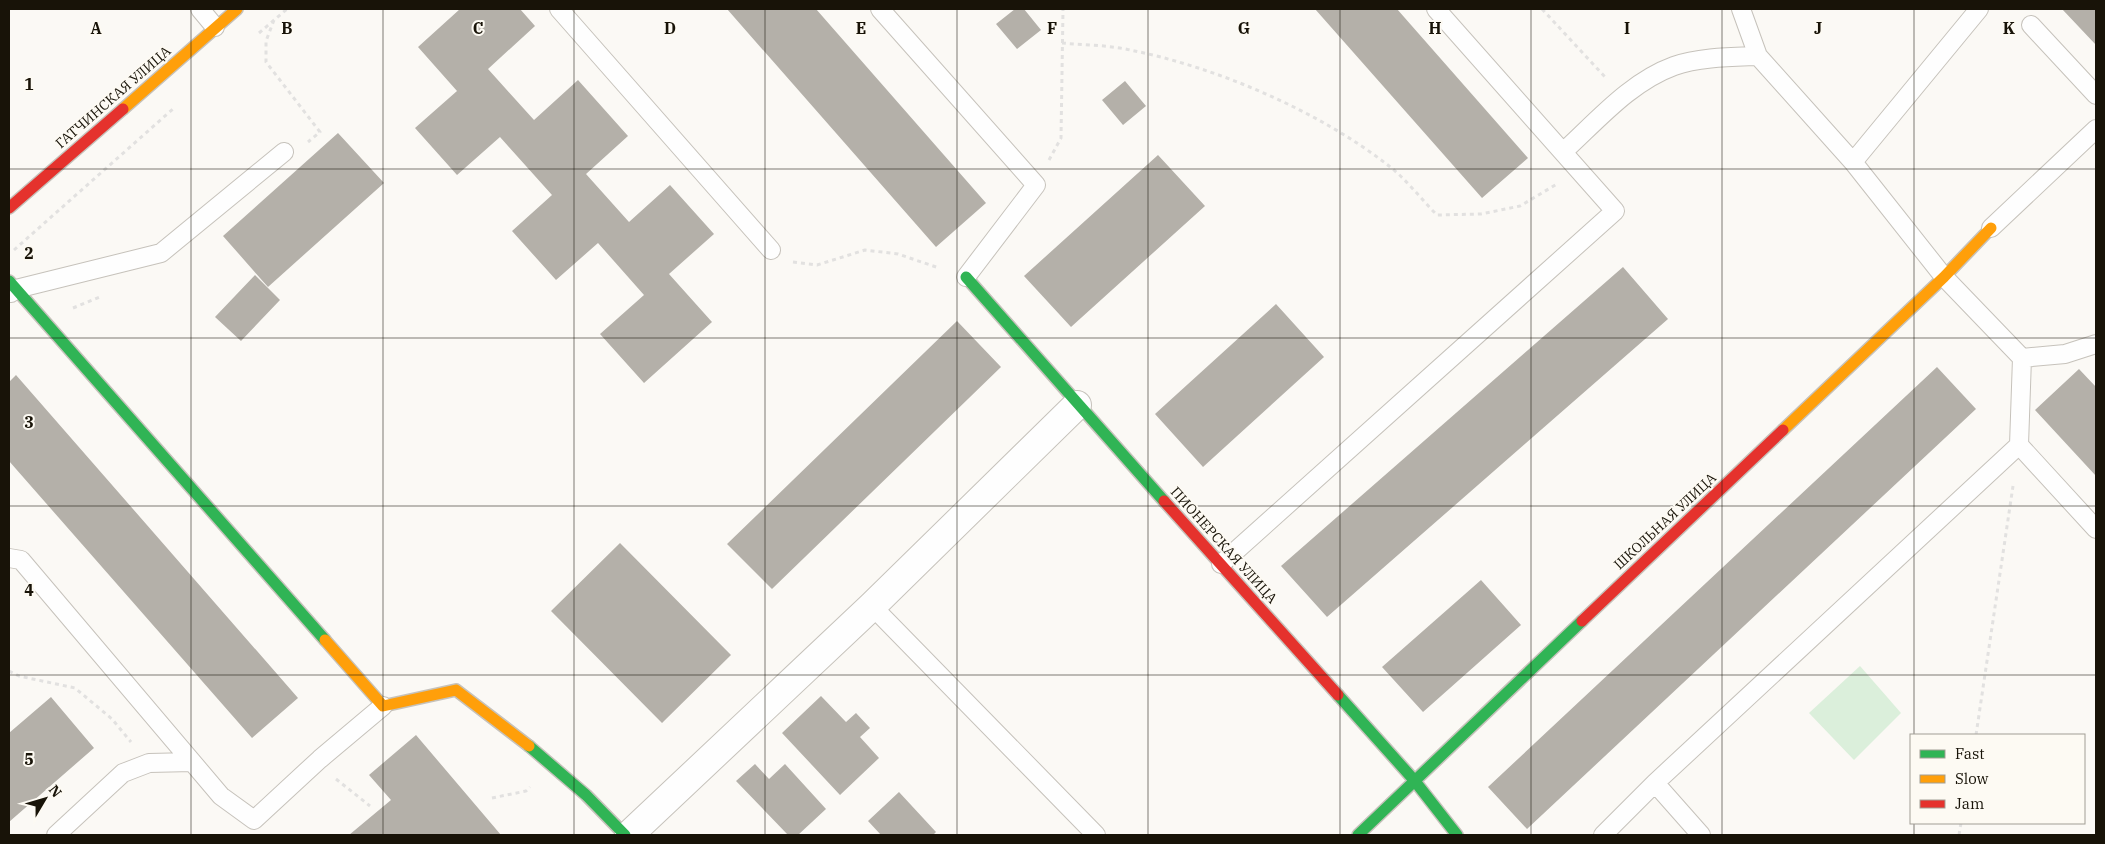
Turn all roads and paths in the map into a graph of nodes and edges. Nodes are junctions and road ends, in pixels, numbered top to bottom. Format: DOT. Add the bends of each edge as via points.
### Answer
graph roads {
  1 [pos="200,9"];
  2 [pos="236,9"];
  3 [pos="287,9"];
  4 [pos="559,9"];
  5 [pos="880,9"];
  6 [pos="1063,9"];
  7 [pos="1436,9"];
  8 [pos="1542,9"];
  9 [pos="1741,9"];
  10 [pos="1979,9"];
  11 [pos="2031,25"];
  12 [pos="215,27"];
  13 [pos="252,40"];
  14 [pos="1062,43"];
  15 [pos="1758,56"];
  16 [pos="1623,96"];
  17 [pos="2096,96"];
  18 [pos="178,105"];
  19 [pos="2096,129"];
  20 [pos="284,152"];
  21 [pos="1563,152"];
  22 [pos="1853,162"];
  23 [pos="1579,171"];
  24 [pos="1036,185"];
  25 [pos="9,208"];
  26 [pos="1991,228"];
  27 [pos="771,250"];
  28 [pos="9,254"];
  29 [pos="966,276"];
  30 [pos="1944,277"];
  31 [pos="11,288"];
  32 [pos="2096,344"];
  33 [pos="2022,358"];
  34 [pos="1077,405"];
  35 [pos="2019,445"];
  36 [pos="2096,529"];
  37 [pos="9,558"];
  38 [pos="1221,564"];
  39 [pos="872,606"];
  40 [pos="9,672"];
  41 [pos="383,706"];
  42 [pos="1976,734"];
  43 [pos="320,759"];
  44 [pos="192,762"];
  45 [pos="149,763"];
  46 [pos="1414,780"];
  47 [pos="1655,783"];
  48 [pos="370,806"];
  49 [pos="56,835"];
  50 [pos="625,835"];
  51 [pos="629,835"];
  52 [pos="1096,835"];
  53 [pos="1358,835"];
  54 [pos="1457,835"];
  55 [pos="1603,835"];
  56 [pos="1701,835"];
  1 -- 12 [label="lane"];
  2 -- 12 [label="street, ГАТЧИНСКАЯ УЛИЦА"];
  3 -- 13 [label="path"];
  4 -- 27 [label="lane"];
  5 -- 24 [label="lane"];
  6 -- 14 [label="path"];
  7 -- 21 [label="lane"];
  8 -- 16 [label="path"];
  9 -- 15 [label="lane"];
  10 -- 22 [label="lane"];
  11 -- 17 [label="lane"];
  12 -- 25 [label="street, ГАТЧИНСКАЯ УЛИЦА"];
  14 -- 23 [label="path" via="1128,49 1188,64 1272,97 1332,128 1390,166 1437,215 1480,214 1520,206"];
  14 -- 24 [label="path" via="1061,138"];
  15 -- 16 [label="lane" via="1716,58 1675,66 1637,84"];
  15 -- 22 [label="lane"];
  16 -- 21 [label="lane"];
  18 -- 28 [label="path"];
  19 -- 26 [label="lane"];
  20 -- 31 [label="lane" via="161,253"];
  21 -- 23 [label="lane"];
  22 -- 30 [label="lane"];
  23 -- 38 [label="lane" via="1615,211"];
  24 -- 29 [label="lane"];
  26 -- 30 [label="street, ШКОЛЬНАЯ УЛИЦА"];
  27 -- 29 [label="path" via="786,261 817,265 866,250 898,254"];
  29 -- 34 [label="street, ПИОНЕРСКАЯ УЛИЦА"];
  30 -- 33 [label="lane"];
  30 -- 46 [label="street, ШКОЛЬНАЯ УЛИЦА"];
  31 -- 41 [label="street"];
  32 -- 33 [label="lane" via="2065,354"];
  33 -- 35 [label="lane"];
  34 -- 38 [label="street, ПИОНЕРСКАЯ УЛИЦА"];
  34 -- 39 [label="street"];
  35 -- 36 [label="lane"];
  35 -- 42 [label="path"];
  35 -- 47 [label="lane"];
  37 -- 44 [label="lane" via="20,560"];
  38 -- 46 [label="street, ПИОНЕРСКАЯ УЛИЦА"];
  39 -- 51 [label="street"];
  39 -- 52 [label="lane"];
  40 -- 45 [label="path" via="75,688 112,719"];
  41 -- 43 [label="lane"];
  41 -- 50 [label="street" via="456,690 556,766 600,806"];
  43 -- 44 [label="lane" via="254,820 221,796"];
  43 -- 48 [label="path" via="332,776"];
  44 -- 45 [label="lane"];
  45 -- 49 [label="lane" via="123,773"];
  46 -- 53 [label="street, ШКОЛЬНАЯ УЛИЦА"];
  46 -- 54 [label="street, ПИОНЕРСКАЯ УЛИЦА"];
  47 -- 55 [label="lane"];
  47 -- 56 [label="lane"];
}
